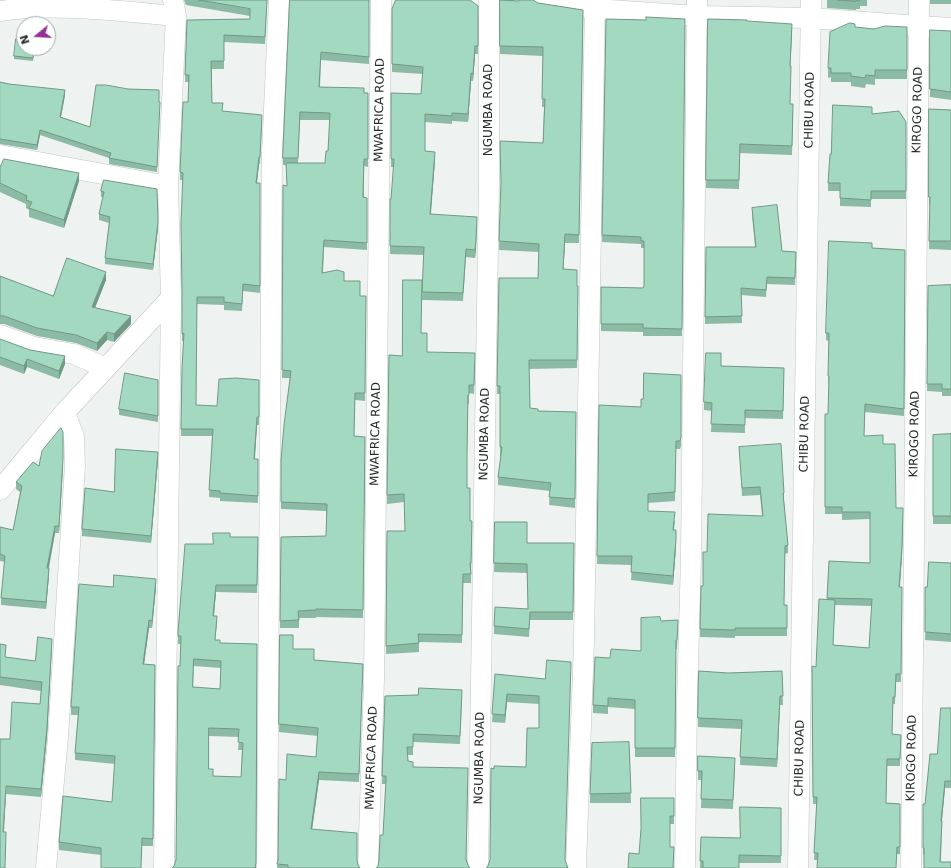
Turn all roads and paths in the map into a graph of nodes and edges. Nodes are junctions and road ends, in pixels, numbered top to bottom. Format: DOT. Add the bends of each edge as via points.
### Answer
graph roads {
  1 [pos="279,0"];
  2 [pos="381,0"];
  3 [pos="489,0"];
  4 [pos="540,0"];
  5 [pos="919,0"];
  6 [pos="595,4"];
  7 [pos="174,8"];
  8 [pos="697,8"];
  9 [pos="811,9"];
  10 [pos="0,11"];
  11 [pos="919,26"];
  12 [pos="951,28"];
  13 [pos="0,155"];
  14 [pos="168,186"];
  15 [pos="171,298"];
  16 [pos="0,334"];
  17 [pos="106,368"];
  18 [pos="65,412"];
  19 [pos="0,490"];
  20 [pos="46,868"];
  21 [pos="164,868"];
  22 [pos="267,868"];
  23 [pos="368,868"];
  24 [pos="478,868"];
  25 [pos="576,868"];
  26 [pos="684,868"];
  27 [pos="798,868"];
  28 [pos="911,868"];
  1 -- 22 [label="street" via="272,153"];
  2 -- 23 [label="street, MWAFRICA ROAD" via="374,679"];
  3 -- 24 [label="street, NGUMBA ROAD" via="489,191"];
  4 -- 6 [label="street"];
  5 -- 11 [label="street, KIROGO ROAD"];
  6 -- 8 [label="street"];
  6 -- 25 [label="street" via="584,640"];
  7 -- 10 [label="street"];
  7 -- 14 [label="street"];
  8 -- 9 [label="street"];
  8 -- 26 [label="street" via="691,557"];
  9 -- 11 [label="street"];
  9 -- 27 [label="street, CHIBU ROAD"];
  11 -- 12 [label="street"];
  11 -- 28 [label="street, KIROGO ROAD"];
  13 -- 14 [label="street"];
  14 -- 15 [label="street"];
  15 -- 17 [label="street"];
  15 -- 21 [label="street"];
  16 -- 17 [label="street" via="34,346 74,354"];
  17 -- 18 [label="street"];
  18 -- 19 [label="street"];
  18 -- 20 [label="street" via="74,437 74,465 58,737"];
}
